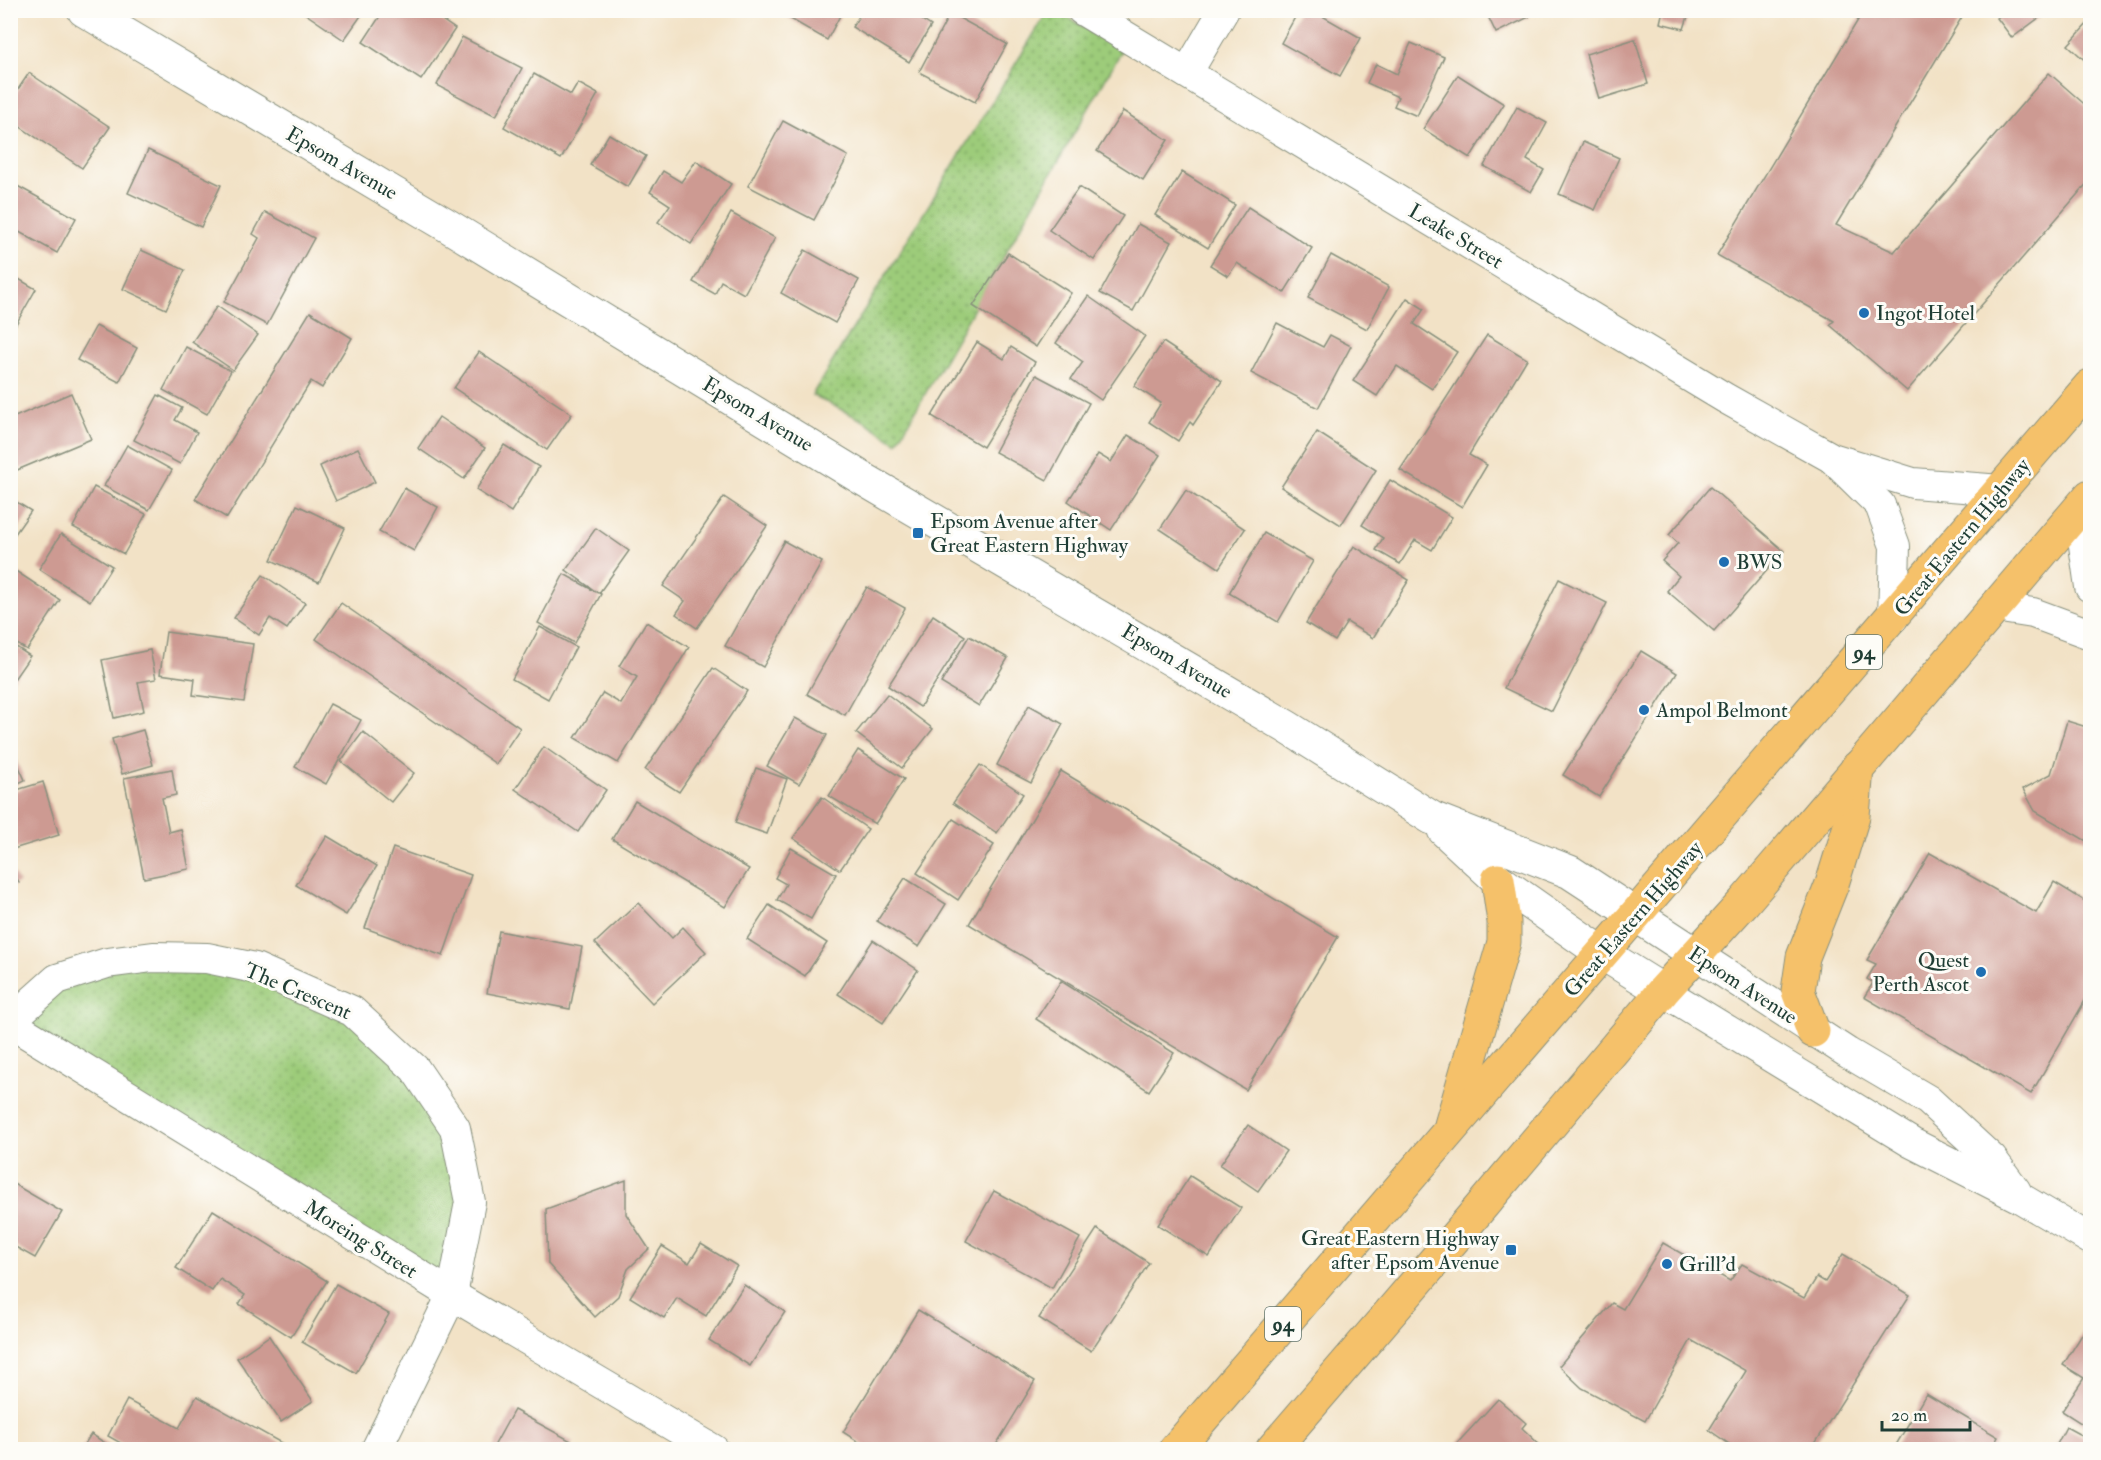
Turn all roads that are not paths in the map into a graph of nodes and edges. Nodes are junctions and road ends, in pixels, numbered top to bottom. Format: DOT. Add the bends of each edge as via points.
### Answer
graph roads {
  1 [pos="84,10"];
  2 [pos="1082,10"];
  3 [pos="1224,10"];
  4 [pos="1187,73"];
  5 [pos="2091,386"];
  6 [pos="1832,458"];
  7 [pos="2001,490"];
  8 [pos="2085,503"];
  9 [pos="2091,586"];
  10 [pos="1995,607"];
  11 [pos="1893,618"];
  12 [pos="2091,634"];
  13 [pos="1857,768"];
  14 [pos="1432,818"];
  15 [pos="1498,880"];
  16 [pos="1635,915"];
  17 [pos="1602,953"];
  18 [pos="1697,955"];
  19 [pos="1662,991"];
  20 [pos="10,1022"];
  21 [pos="1813,1031"];
  22 [pos="1448,1135"];
  23 [pos="2022,1199"];
  24 [pos="2091,1239"];
  25 [pos="452,1295"];
  26 [pos="376,1449"];
  27 [pos="714,1449"];
  28 [pos="1174,1449"];
  29 [pos="1272,1449"];
  1 -- 14 [label="street, Epsom Avenue" via="865,480 1287,727"];
  2 -- 4 [label="street, Leake Street"];
  3 -- 4 [label="street"];
  4 -- 6 [label="street, Leake Street" via="1725,398"];
  5 -- 7 [label="highway, Great Eastern Highway / 94"];
  6 -- 7 [label="street, Leake Street" via="1913,483"];
  6 -- 11 [label="street, Leake Street" via="1880,505 1894,546"];
  7 -- 11 [label="highway, Great Eastern Highway / 94"];
  8 -- 9 [label="street"];
  8 -- 10 [label="highway"];
  10 -- 12 [label="street" via="2033,613"];
  10 -- 13 [label="highway"];
  11 -- 16 [label="highway, Great Eastern Highway / 94"];
  13 -- 18 [label="highway"];
  13 -- 21 [label="highway" via="1852,816 1832,884 1803,957 1798,991"];
  14 -- 15 [label="street, Epsom Avenue"];
  14 -- 16 [label="street, Epsom Avenue" via="1570,872"];
  15 -- 17 [label="street, Epsom Avenue"];
  15 -- 22 [label="highway" via="1503,942"];
  16 -- 17 [label="highway, Great Eastern Highway / 94"];
  16 -- 18 [label="street, Epsom Avenue"];
  17 -- 19 [label="street, Epsom Avenue"];
  17 -- 22 [label="highway, Great Eastern Highway / 94"];
  18 -- 19 [label="highway"];
  18 -- 21 [label="street, Epsom Avenue"];
  19 -- 23 [label="street, Epsom Avenue" via="1912,1143"];
  19 -- 29 [label="highway"];
  20 -- 25 [label="street, Moreing Street"];
  20 -- 25 [label="street, The Crescent" via="57,979 107,963 153,957 207,958 255,968 352,1011 415,1069 455,1128 470,1202"];
  21 -- 23 [label="street, Epsom Avenue" via="1929,1100 1992,1160"];
  22 -- 28 [label="highway, Great Eastern Highway / 94"];
  23 -- 24 [label="street, Epsom Avenue"];
  25 -- 26 [label="street, The Crescent"];
  25 -- 27 [label="street, Moreing Street"];
}
